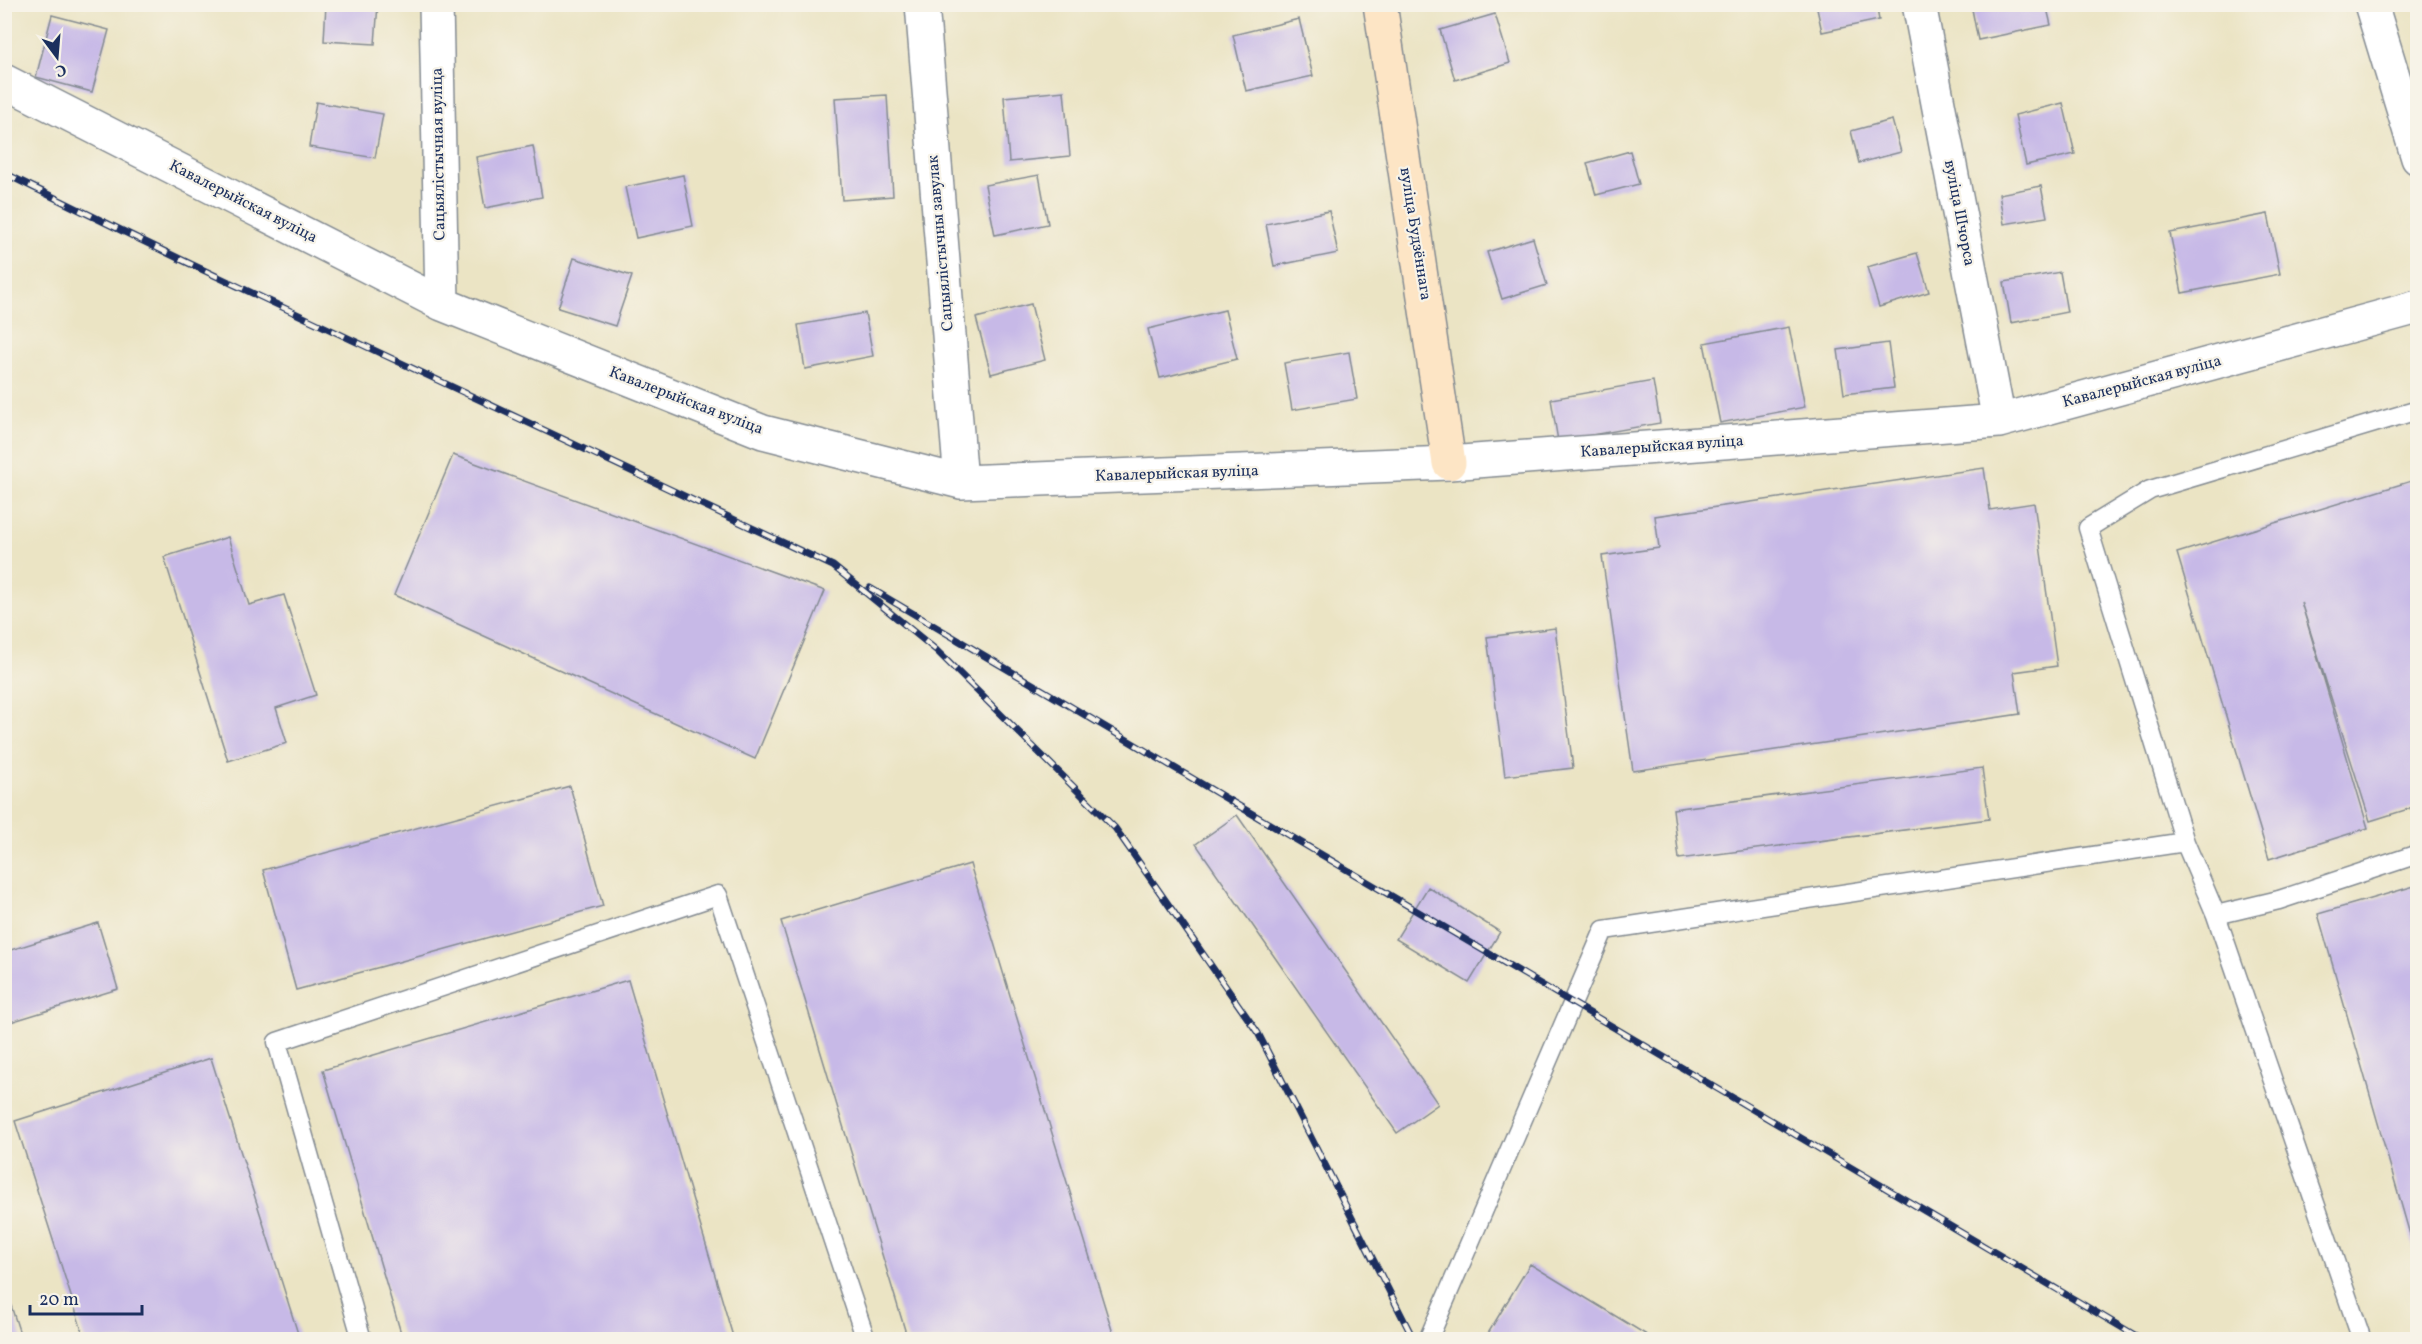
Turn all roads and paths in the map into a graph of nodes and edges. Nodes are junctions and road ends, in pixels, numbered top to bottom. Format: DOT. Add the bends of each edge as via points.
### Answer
graph roads {
  1 [pos="436,4"];
  2 [pos="922,4"];
  3 [pos="1380,4"];
  4 [pos="1918,4"];
  5 [pos="2371,4"];
  6 [pos="4,81"];
  7 [pos="2418,158"];
  8 [pos="442,304"];
  9 [pos="2418,307"];
  10 [pos="2418,410"];
  11 [pos="2000,421"];
  12 [pos="1449,464"];
  13 [pos="961,482"];
  14 [pos="2185,842"];
  15 [pos="2418,855"];
  16 [pos="2216,915"];
  17 [pos="362,1340"];
  18 [pos="866,1340"];
  19 [pos="1428,1340"];
  20 [pos="2362,1340"];
  1 -- 8 [label="street, Сацыялістычная вуліца"];
  2 -- 13 [label="street, Сацыялістычны завулак"];
  3 -- 12 [label="street, вуліца Будзённага"];
  4 -- 11 [label="street, вуліца Шчорса"];
  5 -- 7 [label="street"];
  6 -- 8 [label="street, Кавалерыйская вуліца"];
  8 -- 13 [label="street, Кавалерыйская вуліца" via="764,432"];
  9 -- 11 [label="street, Кавалерыйская вуліца"];
  10 -- 14 [label="lane" via="2150,490 2088,528"];
  11 -- 12 [label="street, Кавалерыйская вуліца"];
  12 -- 13 [label="street, Кавалерыйская вуліца"];
  14 -- 16 [label="lane"];
  14 -- 19 [label="lane" via="1604,930"];
  15 -- 16 [label="lane" via="2279,900"];
  16 -- 20 [label="lane"];
  17 -- 18 [label="lane" via="277,1042 718,896"];
}
